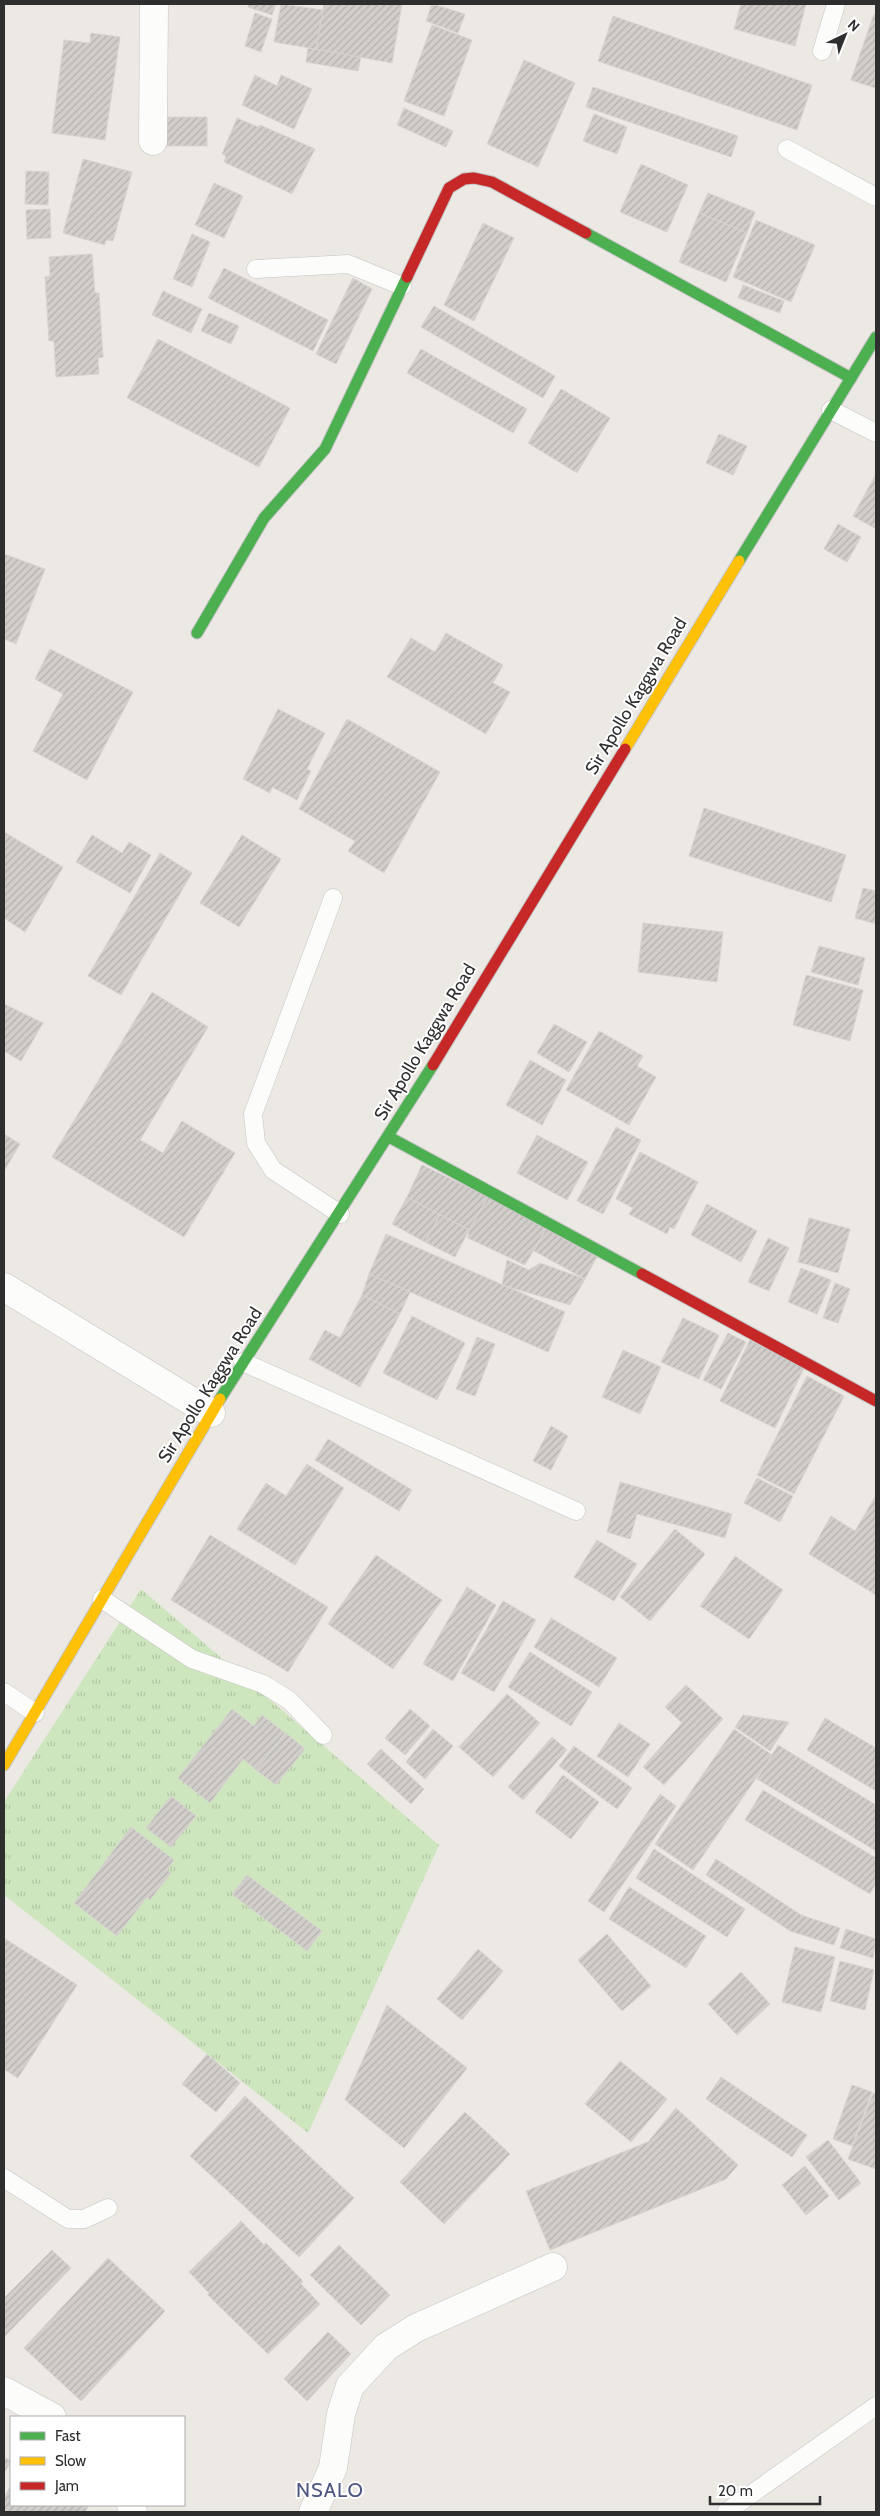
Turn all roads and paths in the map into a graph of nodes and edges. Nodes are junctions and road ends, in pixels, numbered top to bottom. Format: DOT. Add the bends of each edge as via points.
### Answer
graph roads {
  1 [pos="154,4"];
  2 [pos="836,4"];
  3 [pos="822,50"];
  4 [pos="153,141"];
  5 [pos="787,149"];
  6 [pos="876,198"];
  7 [pos="256,269"];
  8 [pos="402,286"];
  9 [pos="876,337"];
  10 [pos="851,378"];
  11 [pos="831,410"];
  12 [pos="876,433"];
  13 [pos="197,633"];
  14 [pos="333,898"];
  15 [pos="389,1137"];
  16 [pos="340,1214"];
  17 [pos="4,1287"];
  18 [pos="243,1362"];
  19 [pos="876,1401"];
  20 [pos="211,1413"];
  21 [pos="576,1510"];
  22 [pos="102,1599"];
  23 [pos="4,1692"];
  24 [pos="35,1713"];
  25 [pos="323,1735"];
  26 [pos="7,1752"];
  27 [pos="4,2178"];
  28 [pos="108,2208"];
  29 [pos="554,2267"];
  30 [pos="4,2391"];
  31 [pos="876,2406"];
  32 [pos="50,2416"];
  33 [pos="313,2512"];
  34 [pos="726,2512"];
  1 -- 4 [label="street"];
  2 -- 3 [label="lane"];
  5 -- 6 [label="lane"];
  7 -- 8 [label="lane" via="348,264"];
  8 -- 10 [label="main road" via="449,188 457,180 470,176 492,182"];
  8 -- 13 [label="main road" via="325,449 264,518"];
  9 -- 10 [label="main road, Sir Apollo Kaggwa Road"];
  10 -- 11 [label="main road, Sir Apollo Kaggwa Road"];
  11 -- 12 [label="lane"];
  11 -- 15 [label="main road, Sir Apollo Kaggwa Road"];
  14 -- 16 [label="lane" via="253,1114 256,1143 272,1170"];
  15 -- 16 [label="main road, Sir Apollo Kaggwa Road"];
  15 -- 19 [label="main road"];
  16 -- 18 [label="main road, Sir Apollo Kaggwa Road"];
  17 -- 20 [label="street"];
  18 -- 20 [label="main road, Sir Apollo Kaggwa Road"];
  18 -- 21 [label="lane"];
  20 -- 22 [label="main road, Sir Apollo Kaggwa Road"];
  22 -- 24 [label="main road, Sir Apollo Kaggwa Road"];
  22 -- 25 [label="lane" via="192,1659 263,1684 289,1700"];
  23 -- 24 [label="lane"];
  24 -- 26 [label="main road, Sir Apollo Kaggwa Road"];
  27 -- 28 [label="lane" via="68,2219 84,2219"];
  29 -- 33 [label="street" via="416,2328 386,2348 350,2386 341,2414 332,2468"];
  30 -- 32 [label="street"];
  31 -- 34 [label="lane"];
}
